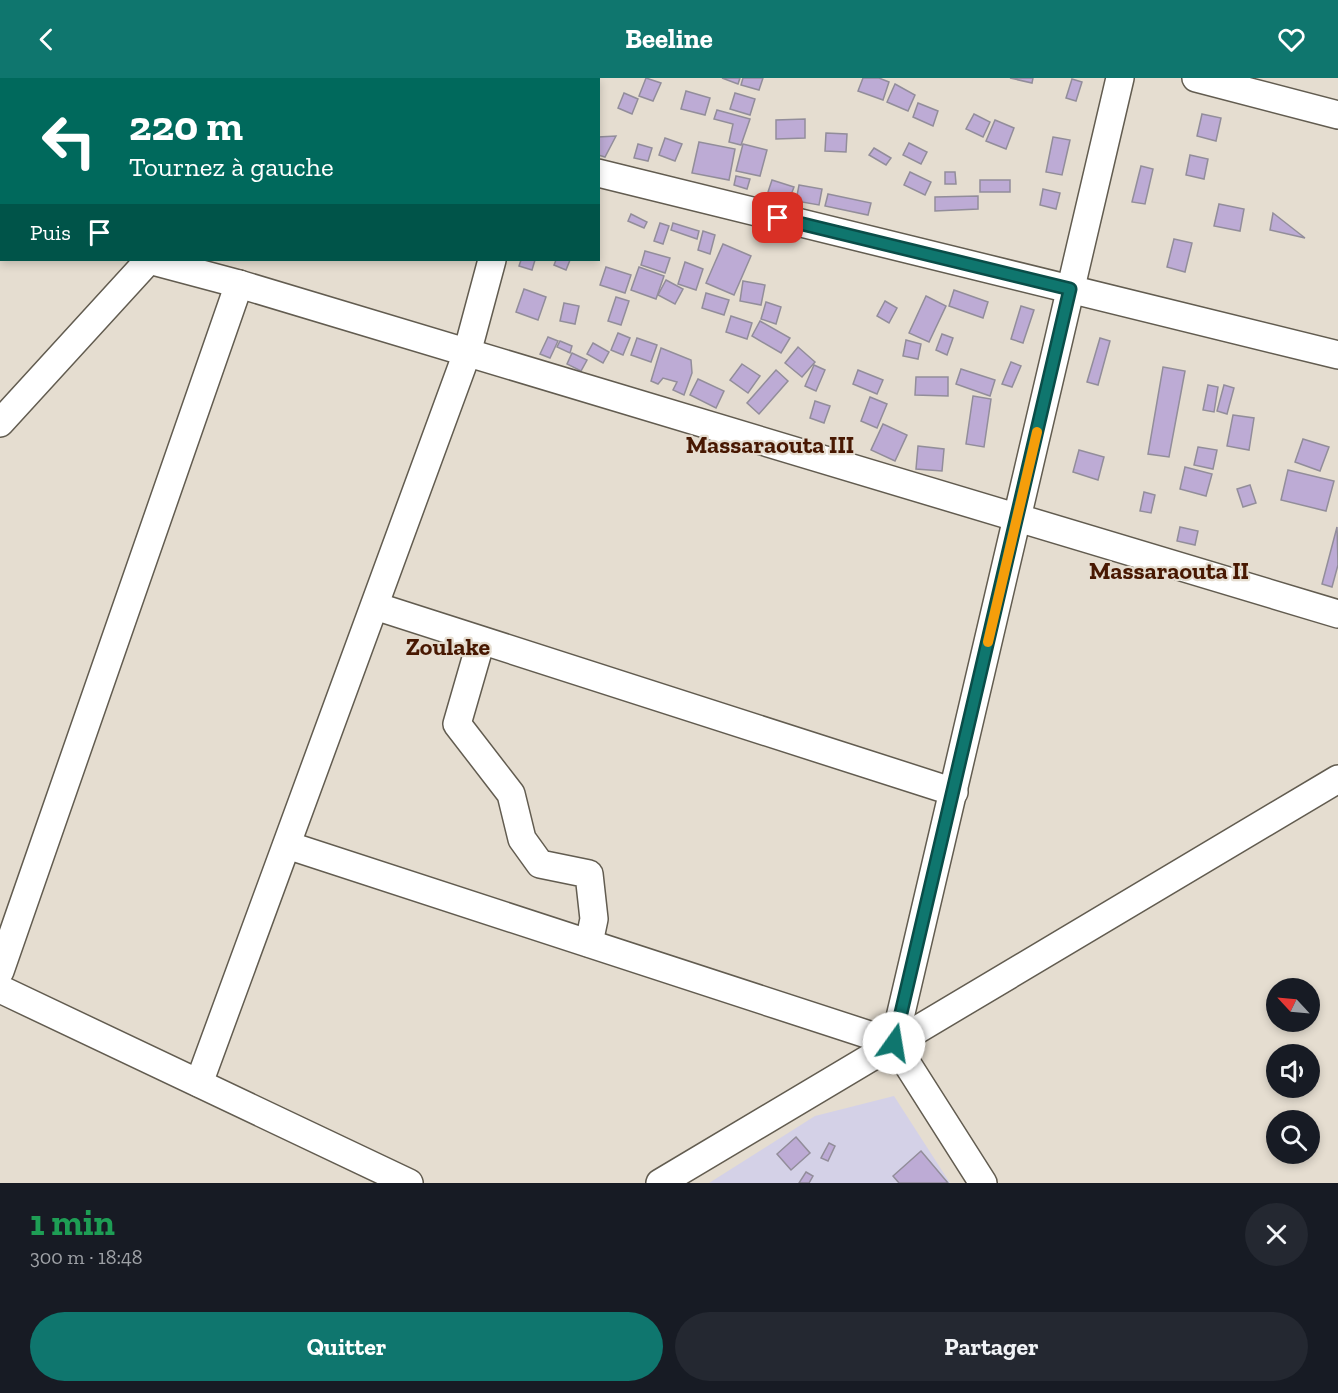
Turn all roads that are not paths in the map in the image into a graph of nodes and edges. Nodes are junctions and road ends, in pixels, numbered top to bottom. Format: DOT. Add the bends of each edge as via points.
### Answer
graph roads {
  1 [pos="1120,78"];
  2 [pos="1196,78"];
  3 [pos="1338,115"];
  4 [pos="600,173"];
  5 [pos="148,261"];
  6 [pos="153,261"];
  7 [pos="492,261"];
  8 [pos="238,284"];
  9 [pos="1070,289"];
  10 [pos="467,353"];
  11 [pos="1338,355"];
  12 [pos="0,423"];
  13 [pos="1017,518"];
  14 [pos="375,606"];
  15 [pos="1338,614"];
  16 [pos="481,641"];
  17 [pos="1338,779"];
  18 [pos="954,792"];
  19 [pos="287,845"];
  20 [pos="589,943"];
  21 [pos="0,971"];
  22 [pos="0,989"];
  23 [pos="894,1043"];
  24 [pos="199,1083"];
  25 [pos="409,1183"];
  26 [pos="660,1183"];
  27 [pos="983,1183"];
  1 -- 9 [label="street"];
  2 -- 3 [label="street"];
  4 -- 9 [label="street"];
  5 -- 12 [label="street"];
  6 -- 8 [label="street"];
  7 -- 10 [label="street"];
  8 -- 10 [label="street"];
  8 -- 21 [label="street"];
  9 -- 11 [label="street"];
  9 -- 13 [label="street"];
  10 -- 13 [label="street"];
  10 -- 14 [label="street"];
  13 -- 15 [label="street"];
  13 -- 18 [label="street"];
  14 -- 16 [label="street"];
  14 -- 19 [label="street"];
  16 -- 18 [label="street"];
  16 -- 20 [label="street" via="457,724 511,794 522,839 540,864 589,874 594,919"];
  17 -- 23 [label="street"];
  18 -- 23 [label="street"];
  19 -- 20 [label="street"];
  19 -- 24 [label="street"];
  20 -- 23 [label="street"];
  22 -- 24 [label="street"];
  23 -- 26 [label="street"];
  23 -- 27 [label="street"];
  24 -- 25 [label="street"];
}
